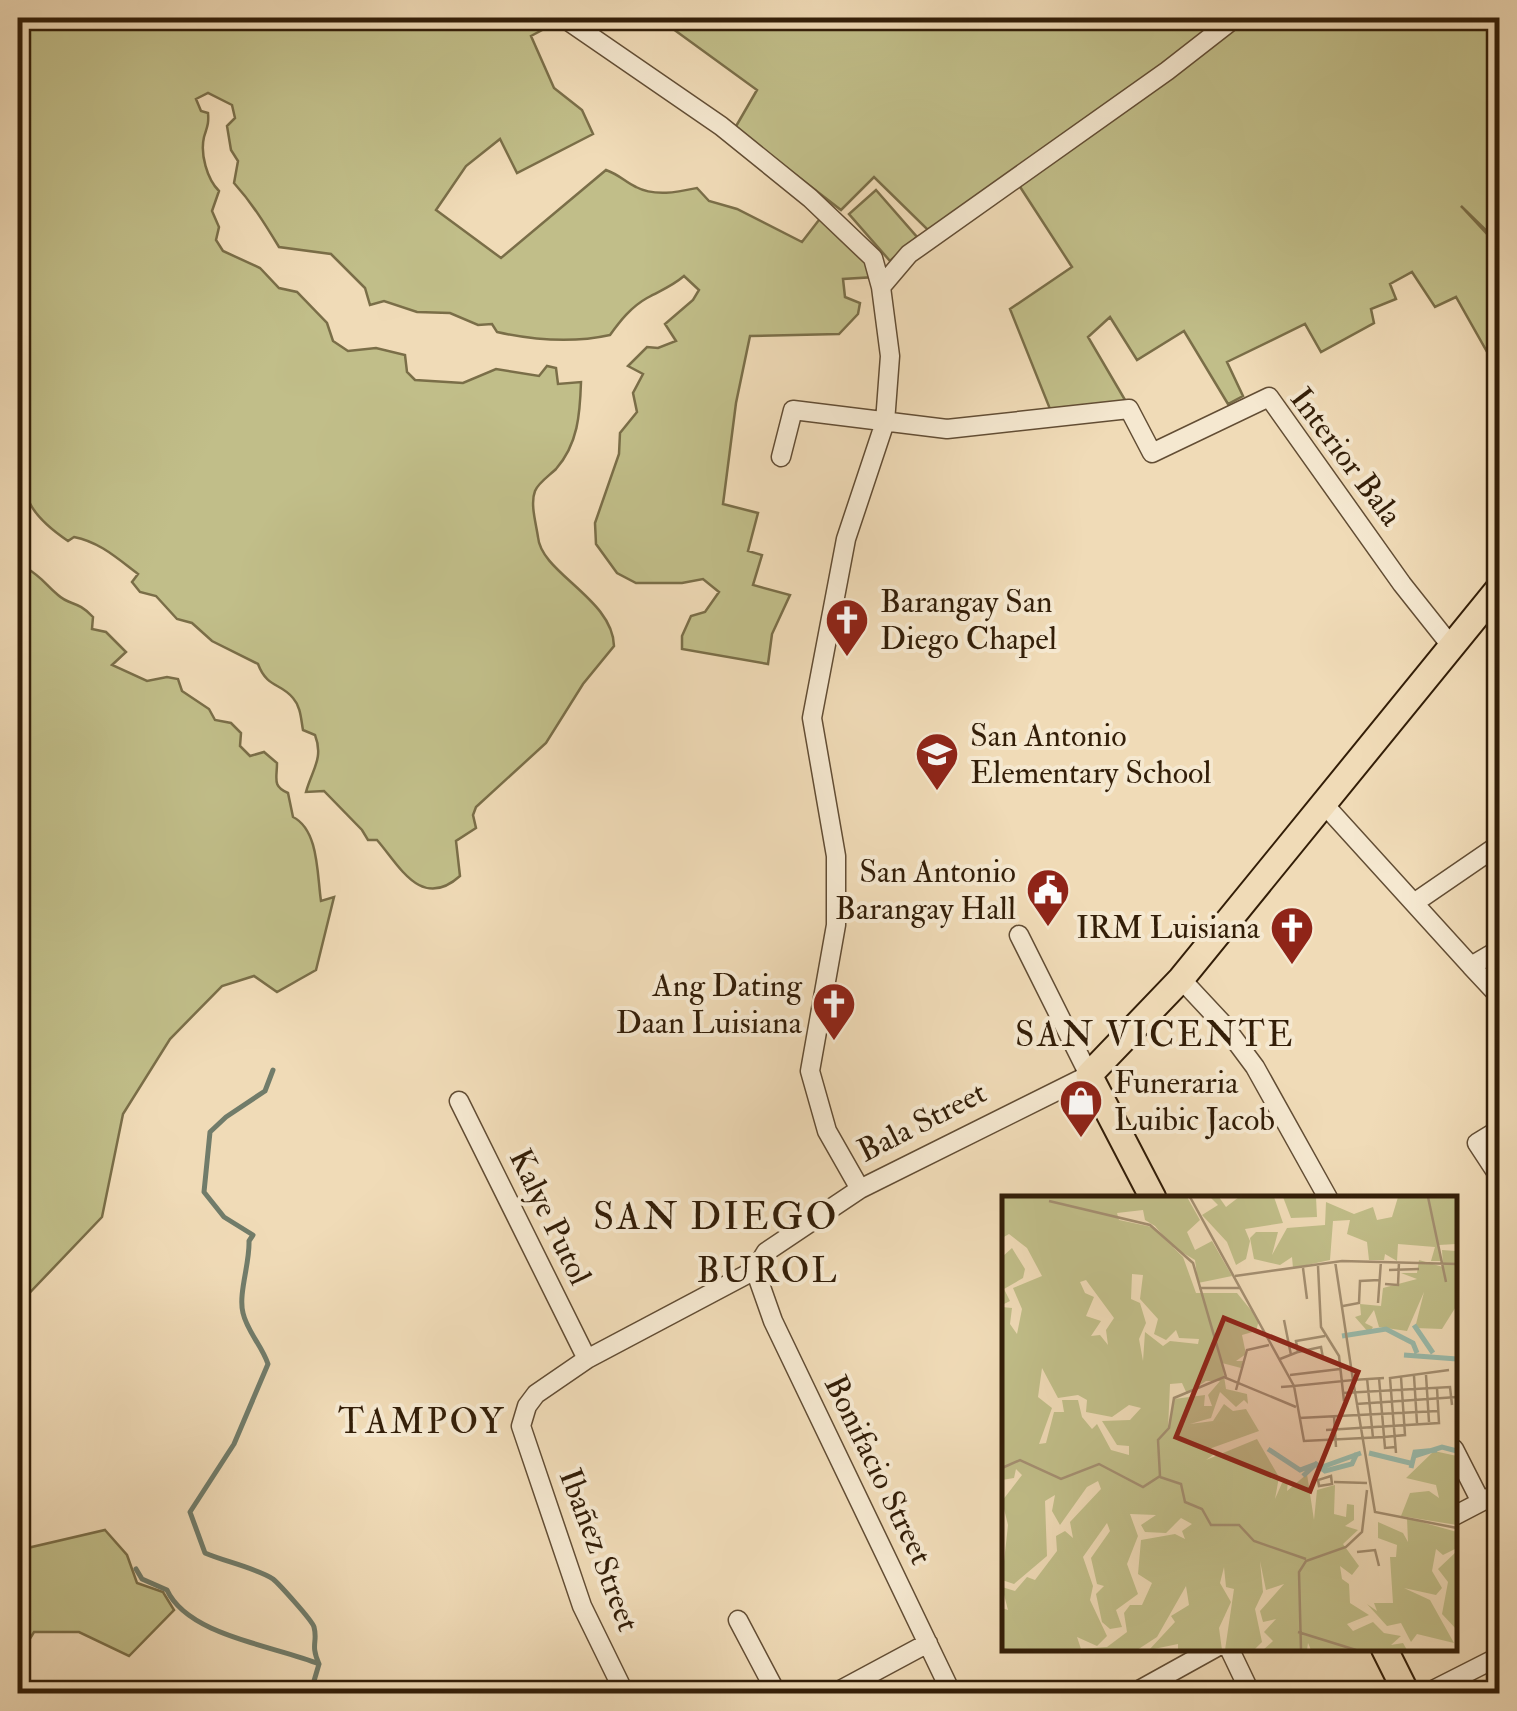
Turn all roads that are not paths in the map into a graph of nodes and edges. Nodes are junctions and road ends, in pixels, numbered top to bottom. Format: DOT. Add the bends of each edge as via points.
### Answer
graph roads {
  1 [pos="564,18"];
  2 [pos="1235,18"];
  3 [pos="881,288"];
  4 [pos="885,422"];
  5 [pos="781,457"];
  6 [pos="1500,587"];
  7 [pos="1452,646"];
  8 [pos="1322,802"];
  9 [pos="1500,844"];
  10 [pos="1414,903"];
  11 [pos="1018,934"];
  12 [pos="1500,949"];
  13 [pos="1471,966"];
  14 [pos="1181,978"];
  15 [pos="1500,997"];
  16 [pos="1089,1074"];
  17 [pos="459,1101"];
  18 [pos="1500,1129"];
  19 [pos="1500,1178"];
  20 [pos="860,1189"];
  21 [pos="1152,1196"];
  22 [pos="1327,1196"];
  23 [pos="755,1270"];
  24 [pos="587,1359"];
  25 [pos="521,1426"];
  26 [pos="1457,1454"];
  27 [pos="1500,1492"];
  28 [pos="1481,1502"];
  29 [pos="1457,1514"];
  30 [pos="738,1620"];
  31 [pos="928,1643"];
  32 [pos="1210,1651"];
  33 [pos="1230,1651"];
  34 [pos="1386,1651"];
  35 [pos="1500,1656"];
  36 [pos="1141,1689"];
  37 [pos="625,1694"];
  38 [pos="777,1694"];
  39 [pos="833,1694"];
  40 [pos="952,1694"];
  41 [pos="1251,1694"];
  42 [pos="1407,1694"];
  43 [pos="1425,1694"];
  1 -- 3 [label="street" via="721,126 810,198 873,258"];
  2 -- 3 [label="street" via="909,254"];
  3 -- 4 [label="street" via="890,356"];
  4 -- 5 [label="street" via="793,410"];
  4 -- 7 [label="street, Interior Bala" via="948,429 1129,409 1152,453 1269,396"];
  4 -- 20 [label="street" via="846,539 812,718 836,856 836,908 810,1071 828,1131"];
  6 -- 7 [label="main road, Bala Street"];
  7 -- 8 [label="main road, Bala Street"];
  8 -- 10 [label="street"];
  8 -- 14 [label="main road, Bala Street"];
  9 -- 10 [label="street"];
  10 -- 13 [label="street"];
  11 -- 16 [label="street"];
  12 -- 13 [label="street"];
  13 -- 15 [label="street"];
  14 -- 16 [label="main road, Bala Street"];
  14 -- 22 [label="street" via="1256,1067"];
  16 -- 20 [label="street, Bala Street"];
  16 -- 21 [label="main road"];
  17 -- 24 [label="street, Kalye Putol"];
  18 -- 19 [label="street" via="1477,1143"];
  20 -- 23 [label="street, Bala Street" via="766,1252"];
  23 -- 24 [label="street, Bala Street"];
  23 -- 31 [label="street, Bonifacio Street" via="773,1321"];
  24 -- 25 [label="street, Bala Street" via="536,1394"];
  25 -- 37 [label="street, Ibañez Street" via="582,1606"];
  26 -- 28 [label="street"];
  27 -- 28 [label="street"];
  28 -- 29 [label="street"];
  30 -- 38 [label="street"];
  31 -- 39 [label="street"];
  31 -- 40 [label="street, Bonifacio Street"];
  32 -- 36 [label="street"];
  33 -- 41 [label="street"];
  34 -- 42 [label="main road"];
  35 -- 43 [label="street"];
}
